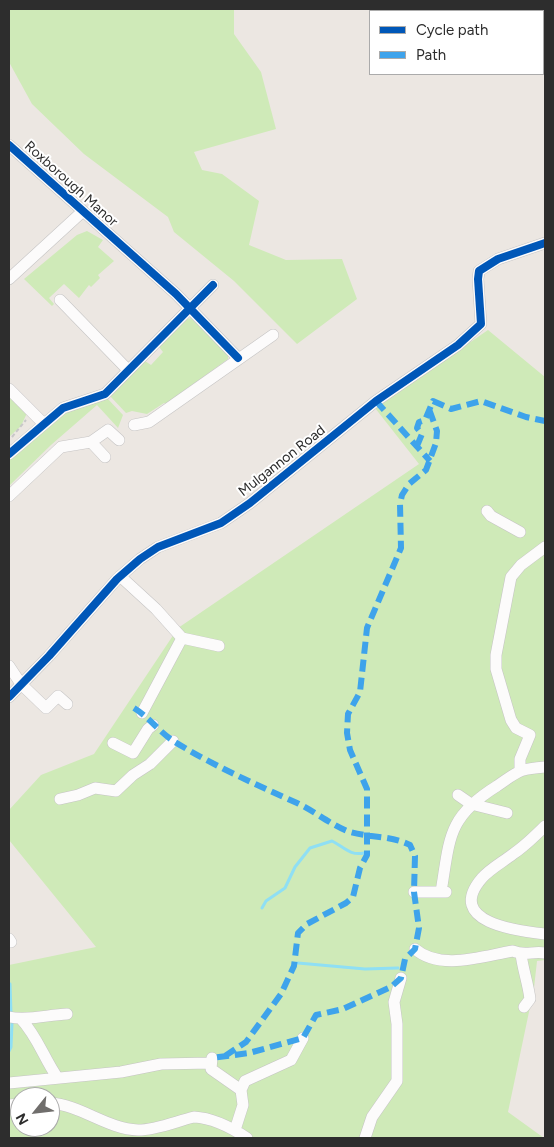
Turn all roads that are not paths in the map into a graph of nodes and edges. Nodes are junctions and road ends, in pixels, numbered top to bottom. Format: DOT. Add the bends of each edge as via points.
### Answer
graph roads {
  1 [pos="9,145"];
  2 [pos="82,212"];
  3 [pos="545,243"];
  4 [pos="9,279"];
  5 [pos="213,285"];
  6 [pos="66,300"];
  7 [pos="190,308"];
  8 [pos="273,336"];
  9 [pos="238,358"];
  10 [pos="128,370"];
  11 [pos="9,389"];
  12 [pos="43,424"];
  13 [pos="134,425"];
  14 [pos="119,440"];
  15 [pos="91,442"];
  16 [pos="9,454"];
  17 [pos="105,457"];
  18 [pos="9,496"];
  19 [pos="487,511"];
  20 [pos="520,532"];
  21 [pos="545,547"];
  22 [pos="120,576"];
  23 [pos="182,638"];
  24 [pos="219,646"];
  25 [pos="9,666"];
  26 [pos="21,684"];
  27 [pos="9,697"];
  28 [pos="67,704"];
  29 [pos="142,713"];
  30 [pos="153,726"];
  31 [pos="173,741"];
  32 [pos="113,743"];
  33 [pos="545,767"];
  34 [pos="520,770"];
  35 [pos="458,795"];
  36 [pos="60,799"];
  37 [pos="470,804"];
  38 [pos="507,813"];
  39 [pos="545,826"];
  40 [pos="414,892"];
  41 [pos="545,934"];
  42 [pos="415,949"];
  43 [pos="545,953"];
  44 [pos="522,954"];
  45 [pos="401,978"];
  46 [pos="524,1008"];
  47 [pos="67,1014"];
  48 [pos="9,1016"];
  49 [pos="21,1019"];
  50 [pos="303,1038"];
  51 [pos="58,1077"];
  52 [pos="9,1083"];
  53 [pos="241,1090"];
  54 [pos="60,1105"];
  55 [pos="235,1130"];
  56 [pos="248,1138"];
  57 [pos="365,1138"];
  1 -- 2 [label="street, Roxborough Manor"];
  2 -- 4 [label="street, Roxborough Manor"];
  2 -- 7 [label="street, Roxborough Manor" via="114,245"];
  3 -- 22 [label="street, Mulgannon Road" via="498,259 480,271 481,324 458,345 376,401 228,518 213,527 158,547"];
  5 -- 7 [label="street"];
  6 -- 10 [label="street"];
  7 -- 9 [label="street, Roxborough Manor"];
  7 -- 10 [label="street" via="151,351"];
  8 -- 9 [label="street"];
  9 -- 13 [label="street" via="149,422"];
  10 -- 12 [label="street" via="105,394 63,408"];
  11 -- 12 [label="street"];
  12 -- 16 [label="street"];
  14 -- 15 [label="street" via="108,430"];
  15 -- 17 [label="street"];
  15 -- 18 [label="street" via="61,447"];
  19 -- 20 [label="street"];
  21 -- 34 [label="street" via="511,577 496,655 496,669 511,720 516,728 530,734 520,759"];
  22 -- 23 [label="street" via="156,608"];
  22 -- 26 [label="street, Mulgannon Road"];
  23 -- 24 [label="street"];
  23 -- 29 [label="street"];
  25 -- 26 [label="street"];
  26 -- 27 [label="street, Mulgannon Road"];
  26 -- 28 [label="street" via="46,708 58,696"];
  30 -- 32 [label="street" via="133,753"];
  31 -- 36 [label="street" via="116,791 96,788"];
  33 -- 34 [label="street"];
  34 -- 37 [label="street"];
  35 -- 37 [label="street"];
  37 -- 38 [label="street"];
  37 -- 40 [label="street" via="451,835 444,892"];
  39 -- 41 [label="street" via="483,877 472,899 480,918 512,930"];
  42 -- 44 [label="street" via="424,957 437,961 490,958 513,951"];
  43 -- 44 [label="street"];
  44 -- 46 [label="street" via="530,999"];
  45 -- 57 [label="street" via="394,1002 396,1081 372,1117"];
  47 -- 49 [label="street"];
  48 -- 49 [label="street"];
  49 -- 51 [label="street" via="33,1032 42,1054"];
  50 -- 53 [label="street" via="291,1060 245,1081"];
  51 -- 52 [label="street"];
  51 -- 53 [label="street" via="211,1060 211,1069"];
  53 -- 55 [label="street" via="243,1105"];
  54 -- 55 [label="street" via="137,1130 194,1117"];
  55 -- 56 [label="street"];
}
